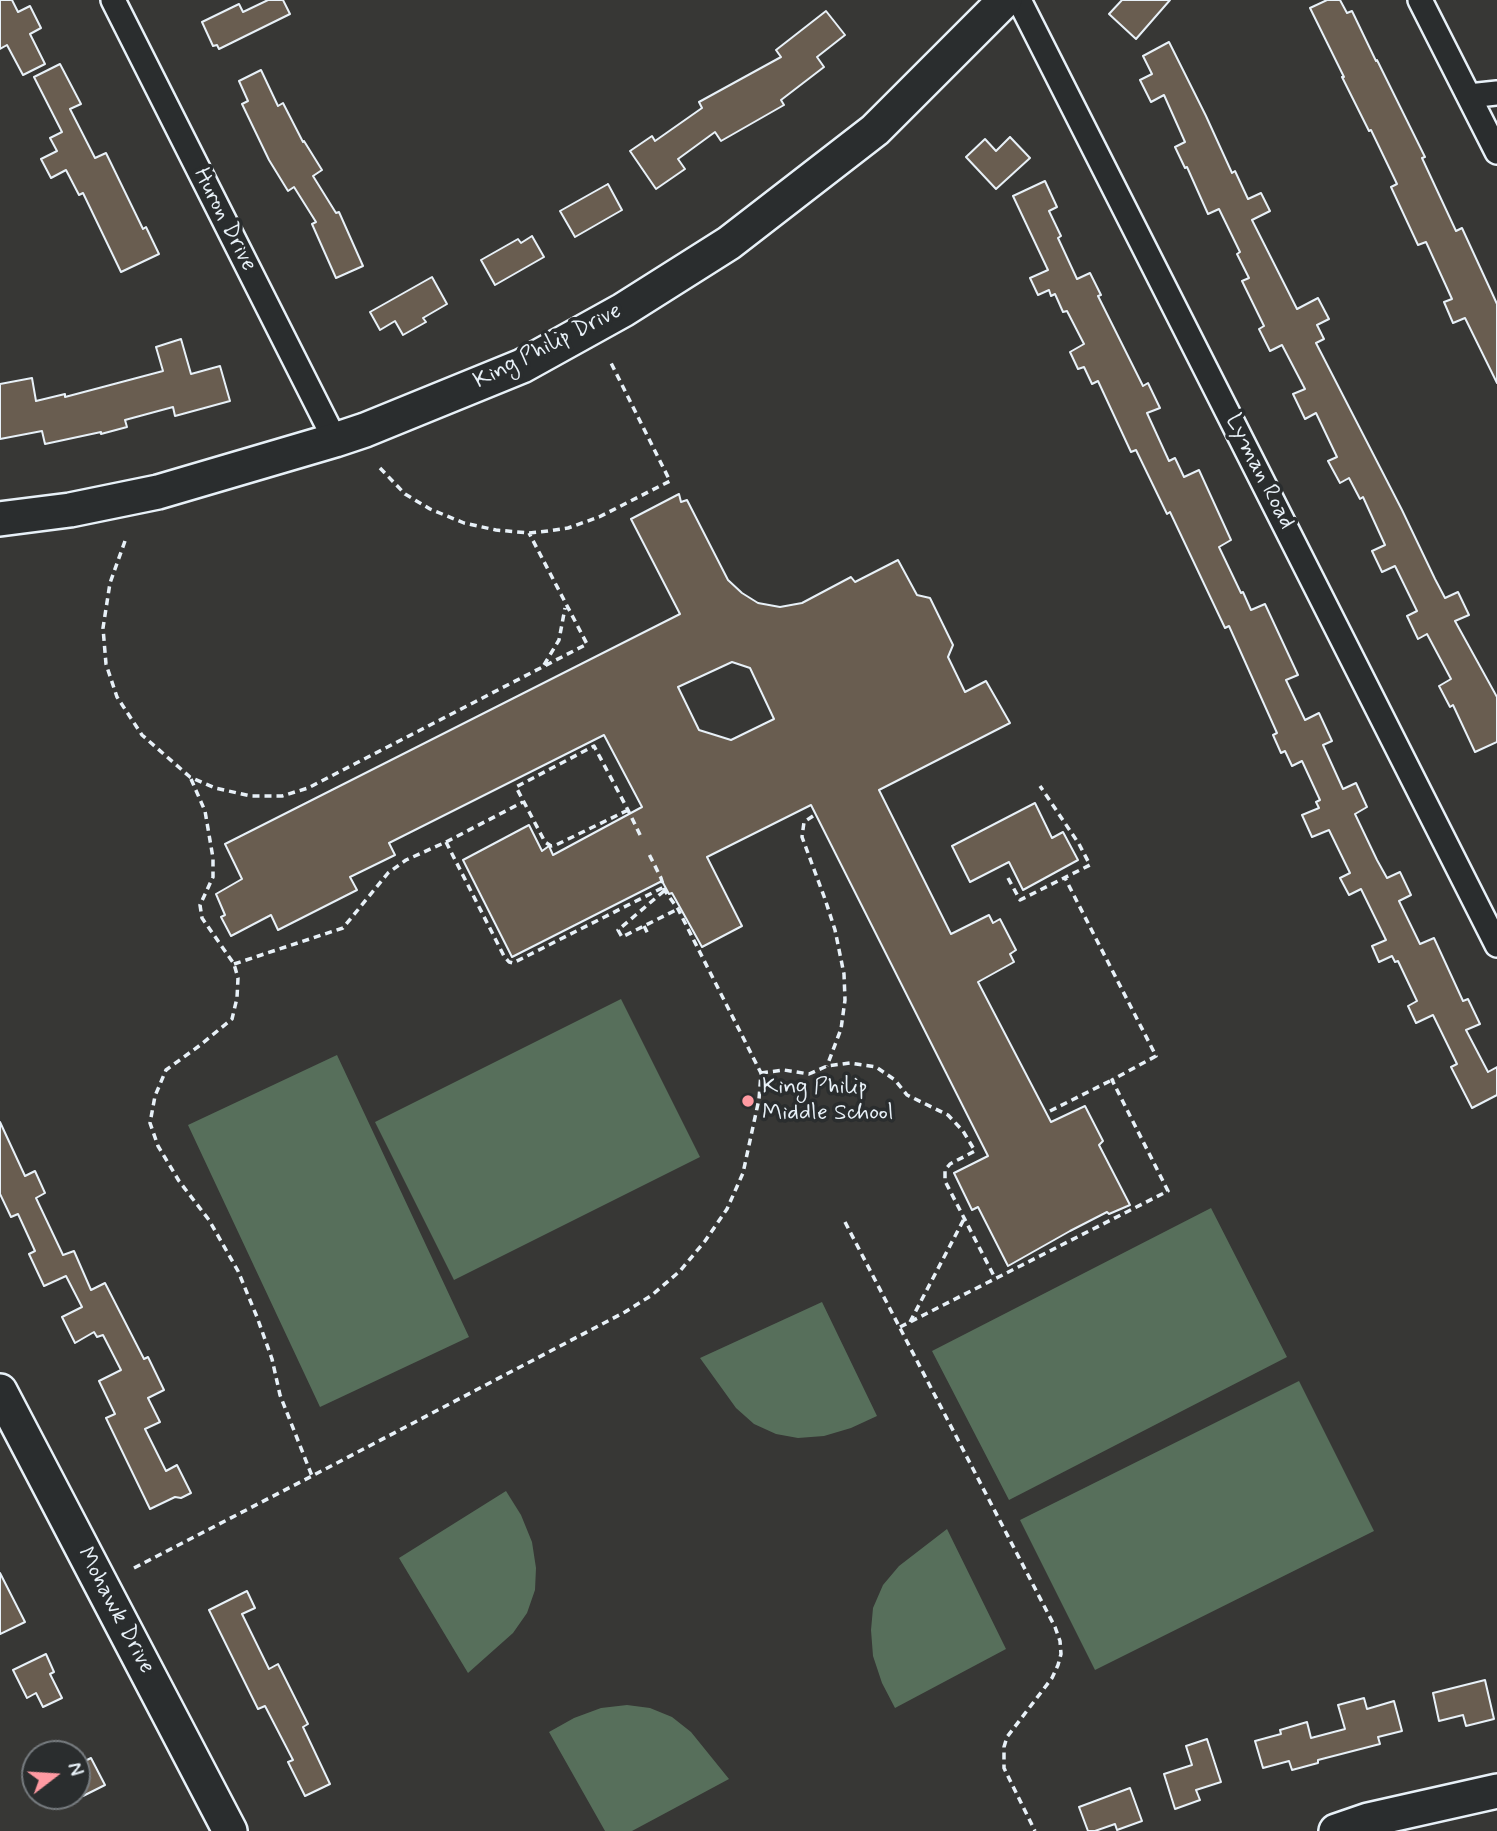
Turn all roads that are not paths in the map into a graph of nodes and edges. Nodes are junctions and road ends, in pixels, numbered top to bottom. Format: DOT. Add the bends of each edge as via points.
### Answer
graph roads {
  1 [pos="113,0"];
  2 [pos="1005,0"];
  3 [pos="1019,0"];
  4 [pos="1420,0"];
  5 [pos="1497,93"];
  6 [pos="1469,96"];
  7 [pos="1497,152"];
  8 [pos="335,440"];
  9 [pos="0,519"];
  10 [pos="1497,945"];
  11 [pos="0,1391"];
  12 [pos="1497,1791"];
  13 [pos="230,1831"];
  14 [pos="1336,1831"];
  1 -- 8 [label="street, Huron Drive"];
  2 -- 8 [label="street, King Philip Drive" via="874,130 729,243 522,366"];
  3 -- 10 [label="street, Lyman Road"];
  4 -- 6 [label="street"];
  5 -- 6 [label="street"];
  6 -- 7 [label="street"];
  8 -- 9 [label="street, King Philip Drive" via="158,492"];
  11 -- 13 [label="street, Mohawk Drive"];
  12 -- 14 [label="street"];
}
